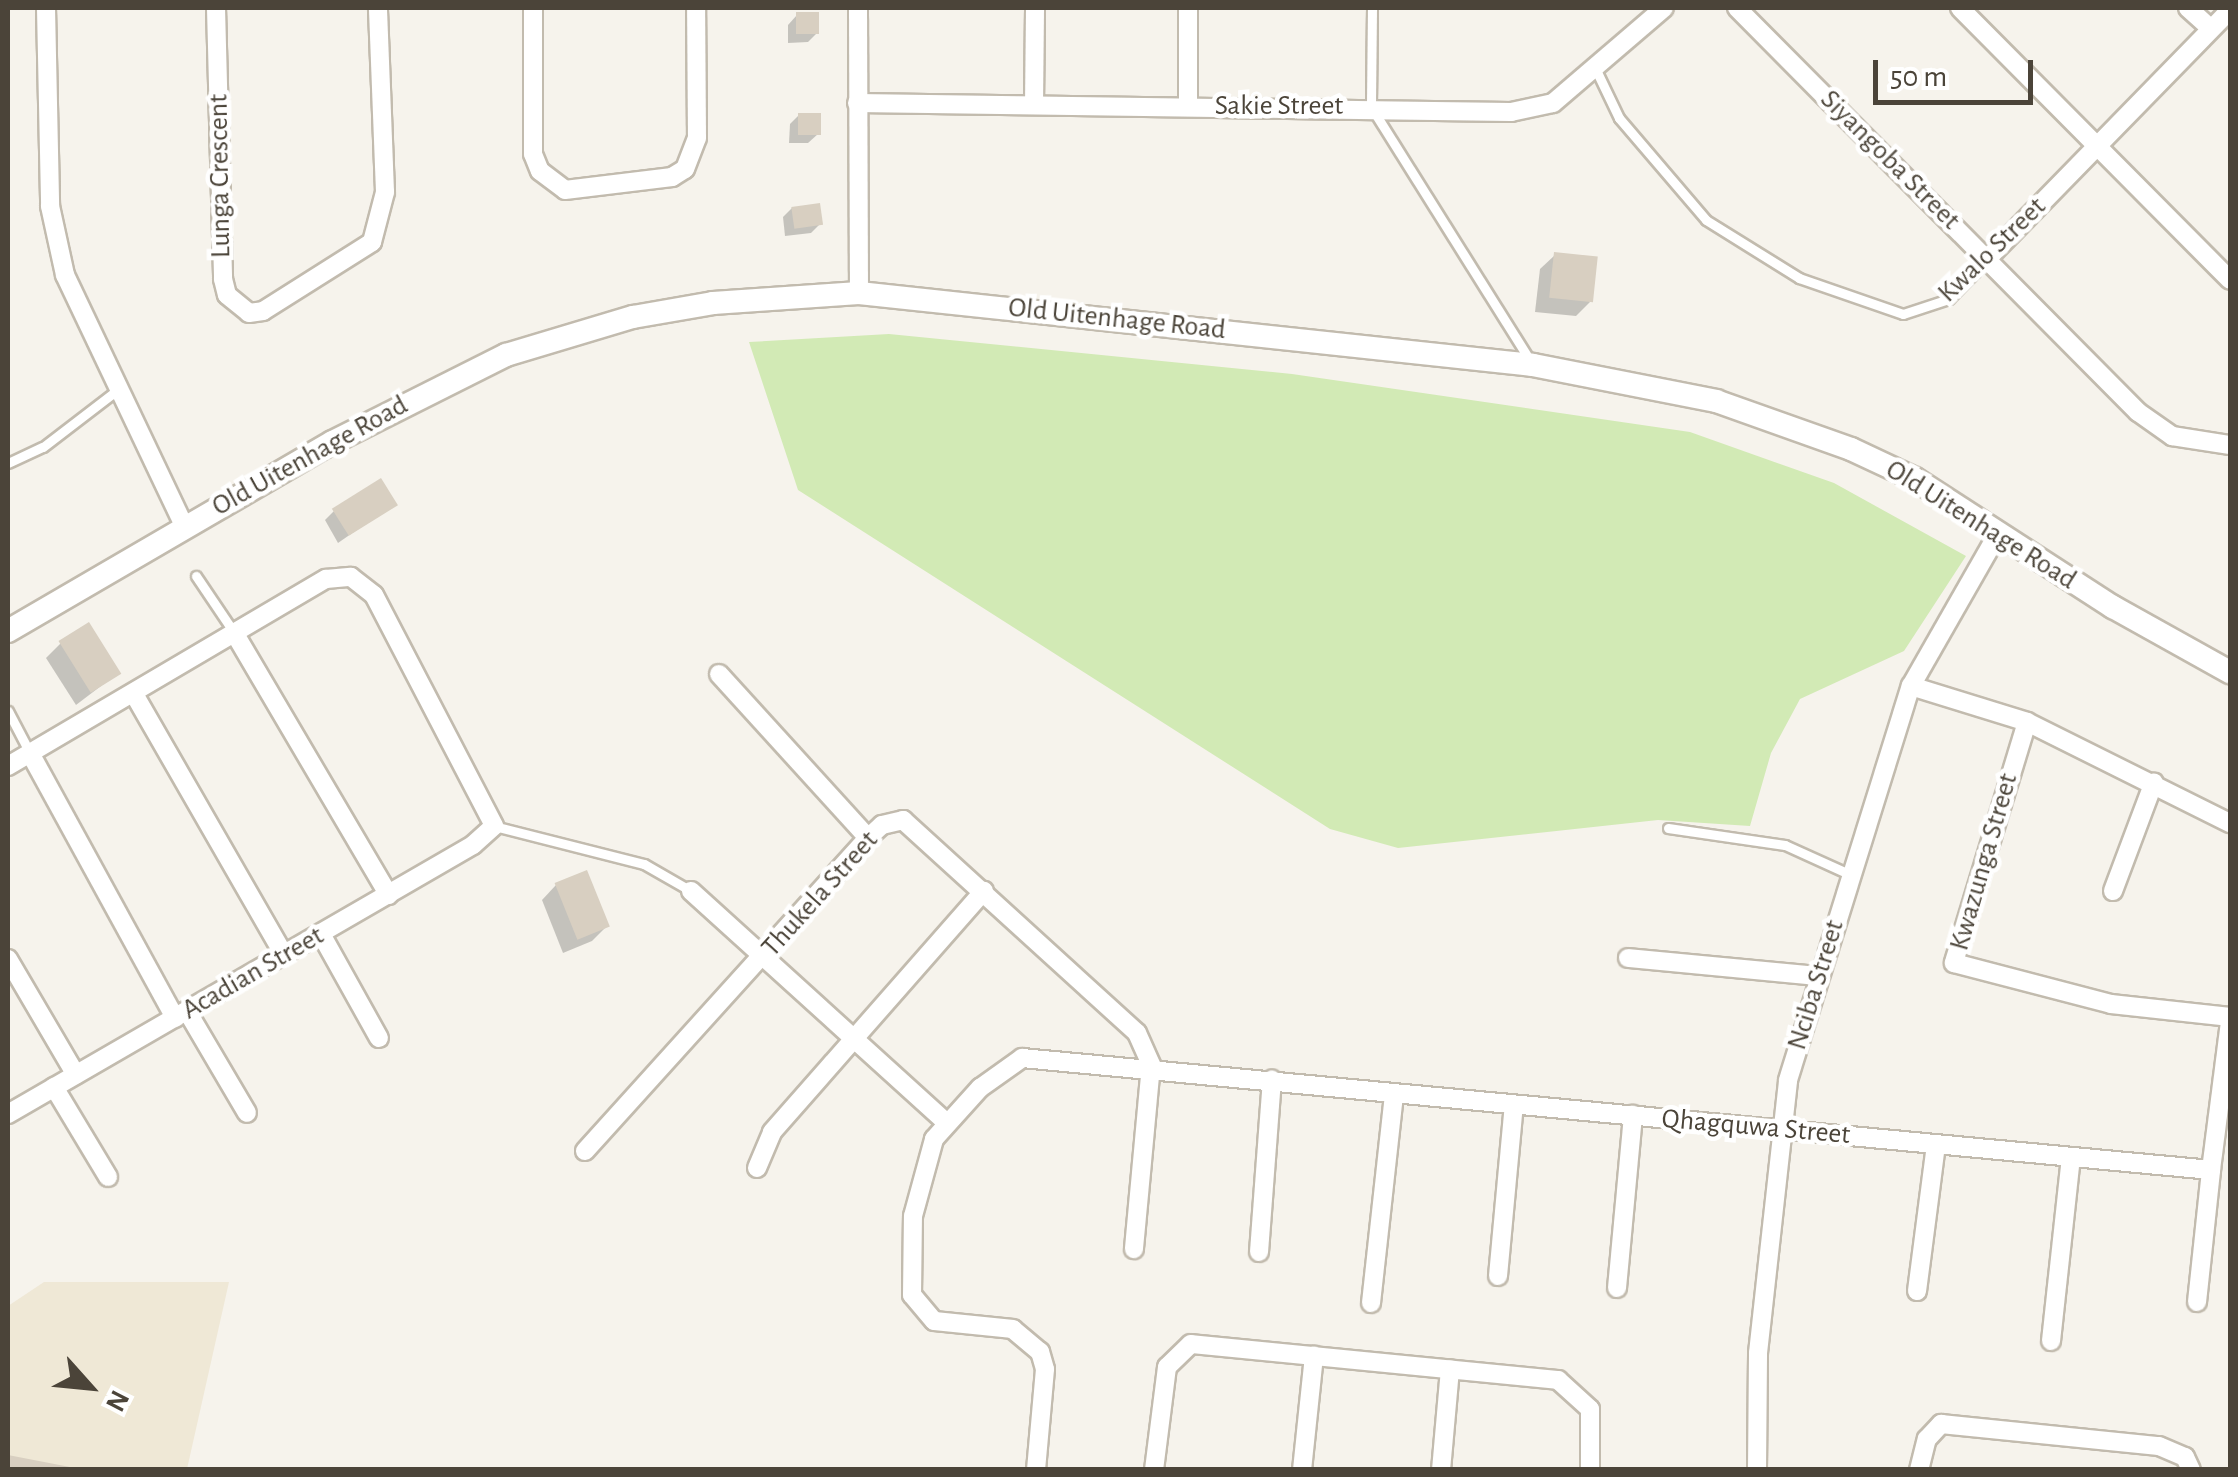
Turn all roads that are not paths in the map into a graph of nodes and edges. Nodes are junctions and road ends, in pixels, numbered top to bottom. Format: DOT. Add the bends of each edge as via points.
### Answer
graph roads {
  1 [pos="46,8"];
  2 [pos="216,8"];
  3 [pos="378,8"];
  4 [pos="533,8"];
  5 [pos="696,8"];
  6 [pos="858,8"];
  7 [pos="1035,8"];
  8 [pos="1188,8"];
  9 [pos="1372,8"];
  10 [pos="1664,8"];
  11 [pos="1738,8"];
  12 [pos="1960,8"];
  13 [pos="2188,8"];
  14 [pos="2230,10"];
  15 [pos="2208,26"];
  16 [pos="1597,72"];
  17 [pos="857,103"];
  18 [pos="1034,105"];
  19 [pos="1188,106"];
  20 [pos="1372,107"];
  21 [pos="2097,145"];
  22 [pos="1988,258"];
  23 [pos="2230,280"];
  24 [pos="858,294"];
  25 [pos="1533,365"];
  26 [pos="116,391"];
  27 [pos="2230,445"];
  28 [pos="8,463"];
  29 [pos="184,526"];
  30 [pos="1999,532"];
  31 [pos="196,576"];
  32 [pos="8,630"];
  33 [pos="235,634"];
  34 [pos="2230,672"];
  35 [pos="719,674"];
  36 [pos="1911,686"];
  37 [pos="134,694"];
  38 [pos="8,711"];
  39 [pos="2027,722"];
  40 [pos="30,753"];
  41 [pos="8,766"];
  42 [pos="2154,782"];
  43 [pos="2230,824"];
  44 [pos="494,826"];
  45 [pos="1668,828"];
  46 [pos="868,838"];
  47 [pos="1850,874"];
  48 [pos="690,891"];
  49 [pos="2113,891"];
  50 [pos="984,892"];
  51 [pos="389,895"];
  52 [pos="321,934"];
  53 [pos="284,955"];
  54 [pos="762,958"];
  55 [pos="1628,958"];
  56 [pos="8,959"];
  57 [pos="1819,976"];
  58 [pos="181,1014"];
  59 [pos="2230,1019"];
  60 [pos="379,1038"];
  61 [pos="853,1040"];
  62 [pos="1152,1065"];
  63 [pos="76,1075"];
  64 [pos="1272,1079"];
  65 [pos="54,1088"];
  66 [pos="1394,1094"];
  67 [pos="1514,1105"];
  68 [pos="247,1113"];
  69 [pos="8,1114"];
  70 [pos="1633,1115"];
  71 [pos="945,1121"];
  72 [pos="1778,1128"];
  73 [pos="1936,1144"];
  74 [pos="585,1151"];
  75 [pos="2071,1157"];
  76 [pos="757,1168"];
  77 [pos="2210,1170"];
  78 [pos="108,1177"];
  79 [pos="1134,1249"];
  80 [pos="1259,1252"];
  81 [pos="1498,1276"];
  82 [pos="1617,1288"];
  83 [pos="1917,1290"];
  84 [pos="2196,1302"];
  85 [pos="1371,1303"];
  86 [pos="2051,1341"];
  87 [pos="1314,1356"];
  88 [pos="1450,1370"];
  89 [pos="1036,1470"];
  90 [pos="1154,1470"];
  91 [pos="1302,1470"];
  92 [pos="1441,1470"];
  93 [pos="1590,1470"];
  94 [pos="1757,1470"];
  95 [pos="1920,1470"];
  96 [pos="2190,1470"];
  1 -- 26 [label="street" via="55,236"];
  2 -- 3 [label="street, Lunga Crescent" via="223,279 227,294 249,312 263,312 357,256 376,231 386,192"];
  4 -- 5 [label="street" via="533,154 540,171 565,190 672,177 686,169 697,138"];
  6 -- 17 [label="street"];
  7 -- 18 [label="street"];
  8 -- 19 [label="street"];
  9 -- 20 [label="lane"];
  10 -- 16 [label="street, Sakie Street"];
  11 -- 22 [label="street, Siyangoba Street"];
  12 -- 21 [label="street"];
  13 -- 15 [label="street"];
  14 -- 15 [label="street, Kwalo Street"];
  15 -- 21 [label="street, Kwalo Street"];
  16 -- 20 [label="street, Sakie Street" via="1553,104 1511,112"];
  16 -- 22 [label="lane, Kwalo Street" via="1619,118 1706,220 1799,278 1903,314 1949,299"];
  17 -- 18 [label="street, Sakie Street"];
  17 -- 24 [label="street"];
  18 -- 19 [label="street, Sakie Street"];
  19 -- 20 [label="street, Sakie Street"];
  20 -- 25 [label="lane"];
  21 -- 22 [label="street, Kwalo Street"];
  21 -- 23 [label="street"];
  22 -- 27 [label="street, Siyangoba Street" via="2138,412 2172,436"];
  24 -- 25 [label="street, Old Uitenhage Road"];
  24 -- 29 [label="street, Old Uitenhage Road" via="713,303 570,333 438,385"];
  25 -- 30 [label="street, Old Uitenhage Road" via="1651,386 1777,421 1915,479"];
  26 -- 28 [label="lane" via="43,446"];
  26 -- 29 [label="street"];
  29 -- 32 [label="street, Old Uitenhage Road"];
  30 -- 34 [label="street, Old Uitenhage Road" via="2114,608"];
  30 -- 36 [label="street, Nciba Street"];
  31 -- 33 [label="lane"];
  33 -- 37 [label="street"];
  33 -- 44 [label="street" via="326,579 351,577 374,596"];
  33 -- 51 [label="street"];
  35 -- 46 [label="street"];
  36 -- 39 [label="street"];
  36 -- 47 [label="street, Nciba Street"];
  37 -- 40 [label="street"];
  37 -- 53 [label="street"];
  38 -- 40 [label="lane"];
  39 -- 42 [label="street"];
  39 -- 59 [label="street, Kwazunga Street" via="1954,963 2112,1004"];
  40 -- 41 [label="street"];
  40 -- 58 [label="street"];
  42 -- 43 [label="street"];
  42 -- 49 [label="street"];
  44 -- 48 [label="lane" via="644,864"];
  44 -- 51 [label="street, Acadian Street"];
  45 -- 47 [label="lane" via="1785,845"];
  46 -- 50 [label="street, Thukela Street" via="893,819 903,820"];
  46 -- 54 [label="street, Thukela Street"];
  47 -- 57 [label="street, Nciba Street"];
  48 -- 54 [label="street"];
  50 -- 61 [label="street"];
  50 -- 62 [label="street, Thukela Street" via="1123,1017"];
  51 -- 52 [label="street, Acadian Street"];
  52 -- 53 [label="street, Acadian Street"];
  52 -- 60 [label="street"];
  53 -- 58 [label="street, Acadian Street"];
  54 -- 61 [label="street"];
  54 -- 74 [label="street, Thukela Street"];
  55 -- 57 [label="street"];
  56 -- 63 [label="street"];
  57 -- 72 [label="street, Nciba Street"];
  58 -- 63 [label="street, Acadian Street"];
  58 -- 68 [label="street"];
  59 -- 77 [label="street"];
  61 -- 71 [label="street"];
  61 -- 76 [label="street" via="772,1132"];
  62 -- 64 [label="street, Qhagquwa Street"];
  62 -- 71 [label="street, Qhagquwa Street" via="1022,1058"];
  62 -- 79 [label="street"];
  63 -- 65 [label="street, Acadian Street"];
  64 -- 66 [label="street, Qhagquwa Street"];
  64 -- 80 [label="street"];
  65 -- 69 [label="street, Acadian Street"];
  65 -- 78 [label="street"];
  66 -- 67 [label="street, Qhagquwa Street"];
  66 -- 85 [label="street"];
  67 -- 70 [label="street, Qhagquwa Street"];
  67 -- 81 [label="street"];
  70 -- 72 [label="street, Qhagquwa Street"];
  70 -- 82 [label="street"];
  71 -- 89 [label="street" via="926,1159 913,1216 912,1295 934,1321 1013,1330 1040,1352 1045,1370"];
  72 -- 73 [label="street, Qhagquwa Street"];
  72 -- 94 [label="street, Nciba Street" via="1758,1352"];
  73 -- 75 [label="street, Qhagquwa Street"];
  73 -- 83 [label="street"];
  75 -- 77 [label="street, Qhagquwa Street"];
  75 -- 86 [label="street"];
  77 -- 84 [label="street"];
  87 -- 88 [label="street"];
  87 -- 90 [label="street" via="1191,1344 1176,1352 1166,1367"];
  87 -- 91 [label="street"];
  88 -- 92 [label="street"];
  88 -- 93 [label="street" via="1570,1384 1590,1409"];
  95 -- 96 [label="street" via="1926,1438 1941,1424 2160,1446 2185,1458"];
}
